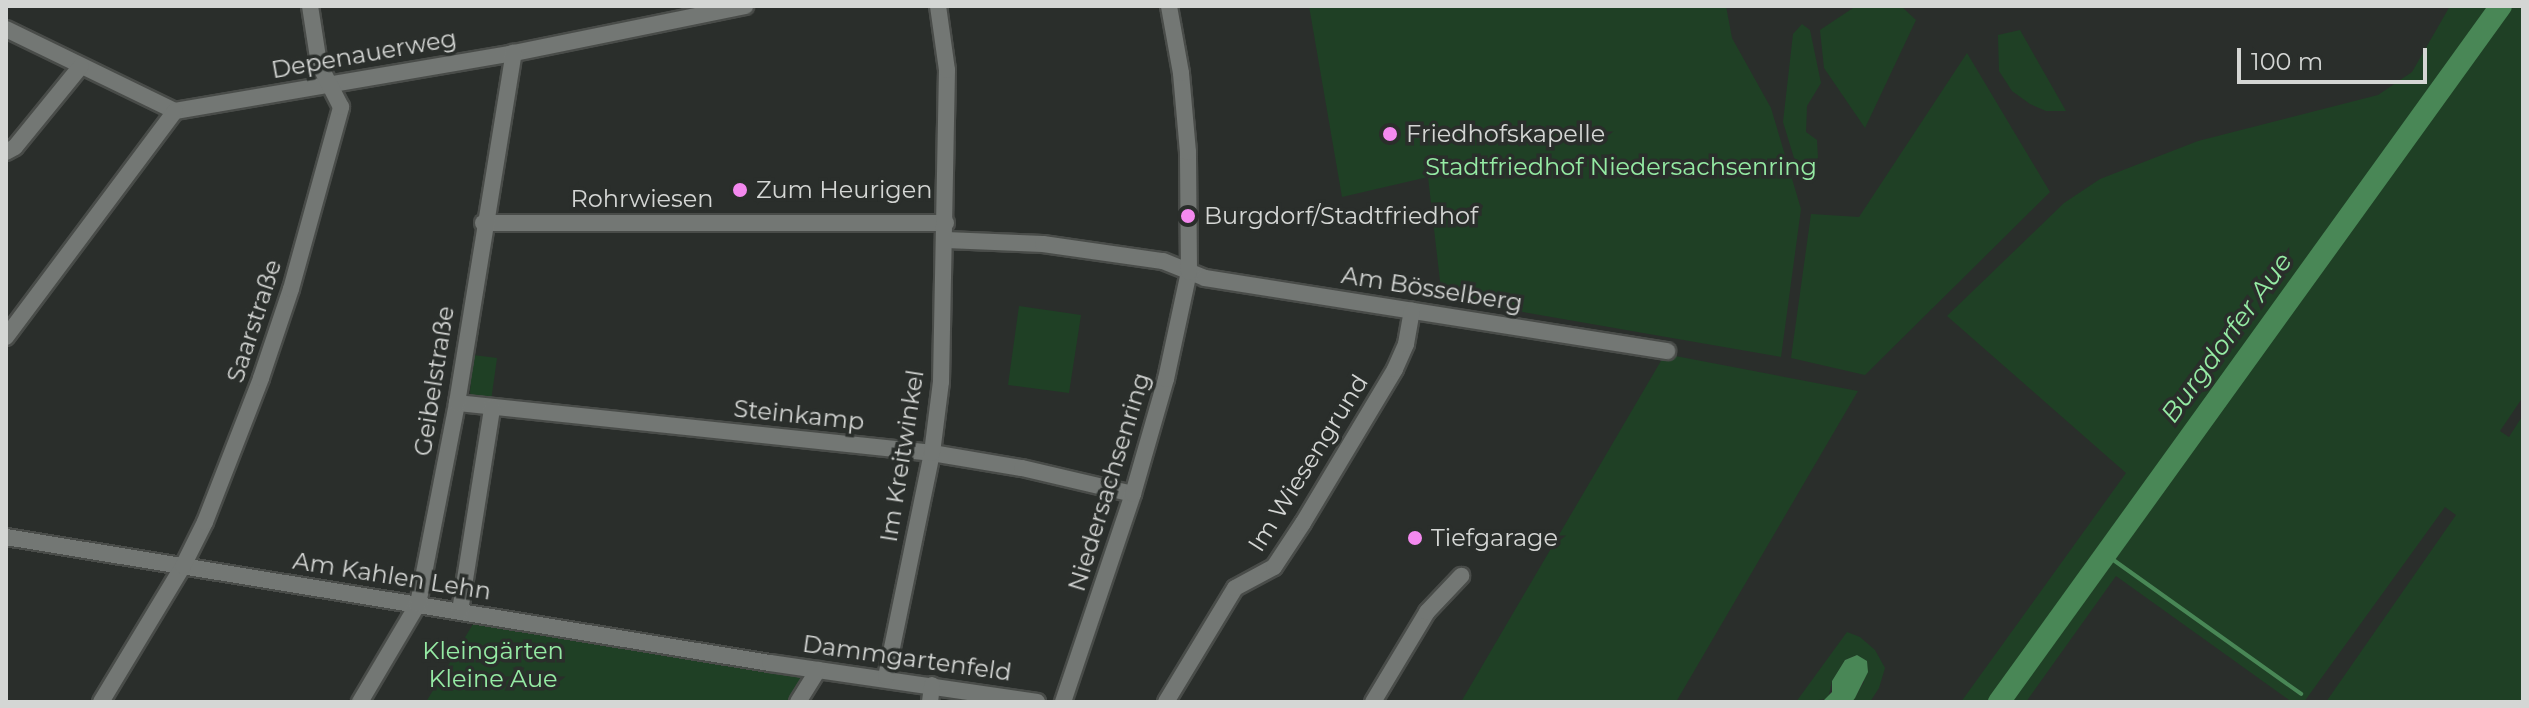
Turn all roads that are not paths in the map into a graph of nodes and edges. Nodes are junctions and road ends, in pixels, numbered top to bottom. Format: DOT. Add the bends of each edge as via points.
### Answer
graph roads {
  1 [pos="310,6"];
  2 [pos="745,6"];
  3 [pos="938,6"];
  4 [pos="1169,6"];
  5 [pos="663,13"];
  6 [pos="6,29"];
  7 [pos="514,53"];
  8 [pos="81,66"];
  9 [pos="329,84"];
  10 [pos="175,111"];
  11 [pos="6,152"];
  12 [pos="483,223"];
  13 [pos="946,231"];
  14 [pos="1189,272"];
  15 [pos="1412,311"];
  16 [pos="6,337"];
  17 [pos="1667,351"];
  18 [pos="457,403"];
  19 [pos="492,408"];
  20 [pos="932,453"];
  21 [pos="1133,494"];
  22 [pos="6,537"];
  23 [pos="183,566"];
  24 [pos="1461,576"];
  25 [pos="418,604"];
  26 [pos="460,611"];
  27 [pos="770,663"];
  28 [pos="818,670"];
  29 [pos="886,677"];
  30 [pos="931,694"];
  31 [pos="101,702"];
  32 [pos="360,702"];
  33 [pos="798,702"];
  34 [pos="1037,702"];
  35 [pos="1063,702"];
  36 [pos="1166,702"];
  37 [pos="1373,702"];
  1 -- 9 [label="street, Saarstraße" via="319,64"];
  2 -- 5 [label="street, Depenauerweg"];
  3 -- 13 [label="street, Im Kreitwinkel" via="947,70"];
  4 -- 14 [label="street, Niedersachsenring" via="1188,152"];
  5 -- 7 [label="street, Depenauerweg"];
  6 -- 8 [label="street"];
  7 -- 9 [label="street, Depenauerweg"];
  7 -- 12 [label="street, Geibelstraße"];
  8 -- 10 [label="street"];
  8 -- 11 [label="street"];
  9 -- 10 [label="street, Depenauerweg"];
  9 -- 23 [label="street, Saarstraße" via="341,107 291,289 220,488"];
  10 -- 16 [label="street"];
  12 -- 13 [label="street, Rohrwiesen"];
  12 -- 18 [label="street, Geibelstraße"];
  13 -- 14 [label="street" via="1163,261"];
  13 -- 20 [label="street, Im Kreitwinkel" via="941,382"];
  14 -- 15 [label="street, Am Bösselberg"];
  14 -- 21 [label="street, Niedersachsenring"];
  15 -- 17 [label="street, Am Bösselberg"];
  15 -- 36 [label="street, Im Wiesengrund" via="1395,369 1303,523 1274,567 1235,588"];
  18 -- 19 [label="street, Steinkamp"];
  18 -- 25 [label="street, Geibelstraße"];
  19 -- 20 [label="street, Steinkamp"];
  19 -- 26 [label="street"];
  20 -- 21 [label="street, Steinkamp"];
  20 -- 29 [label="street, Im Kreitwinkel"];
  21 -- 35 [label="street, Niedersachsenring"];
  22 -- 23 [label="street, Am Kahlen Lehn"];
  23 -- 25 [label="street, Am Kahlen Lehn"];
  23 -- 31 [label="street, Saarstraße"];
  24 -- 37 [label="street" via="1427,612"];
  25 -- 26 [label="street, Am Kahlen Lehn"];
  25 -- 32 [label="street, Geibelstraße"];
  26 -- 27 [label="street, Am Kahlen Lehn"];
  27 -- 28 [label="street, Dammgartenfeld"];
  28 -- 29 [label="street, Dammgartenfeld"];
  28 -- 33 [label="street"];
  29 -- 30 [label="street, Dammgartenfeld"];
  30 -- 34 [label="street, Dammgartenfeld"];
}
